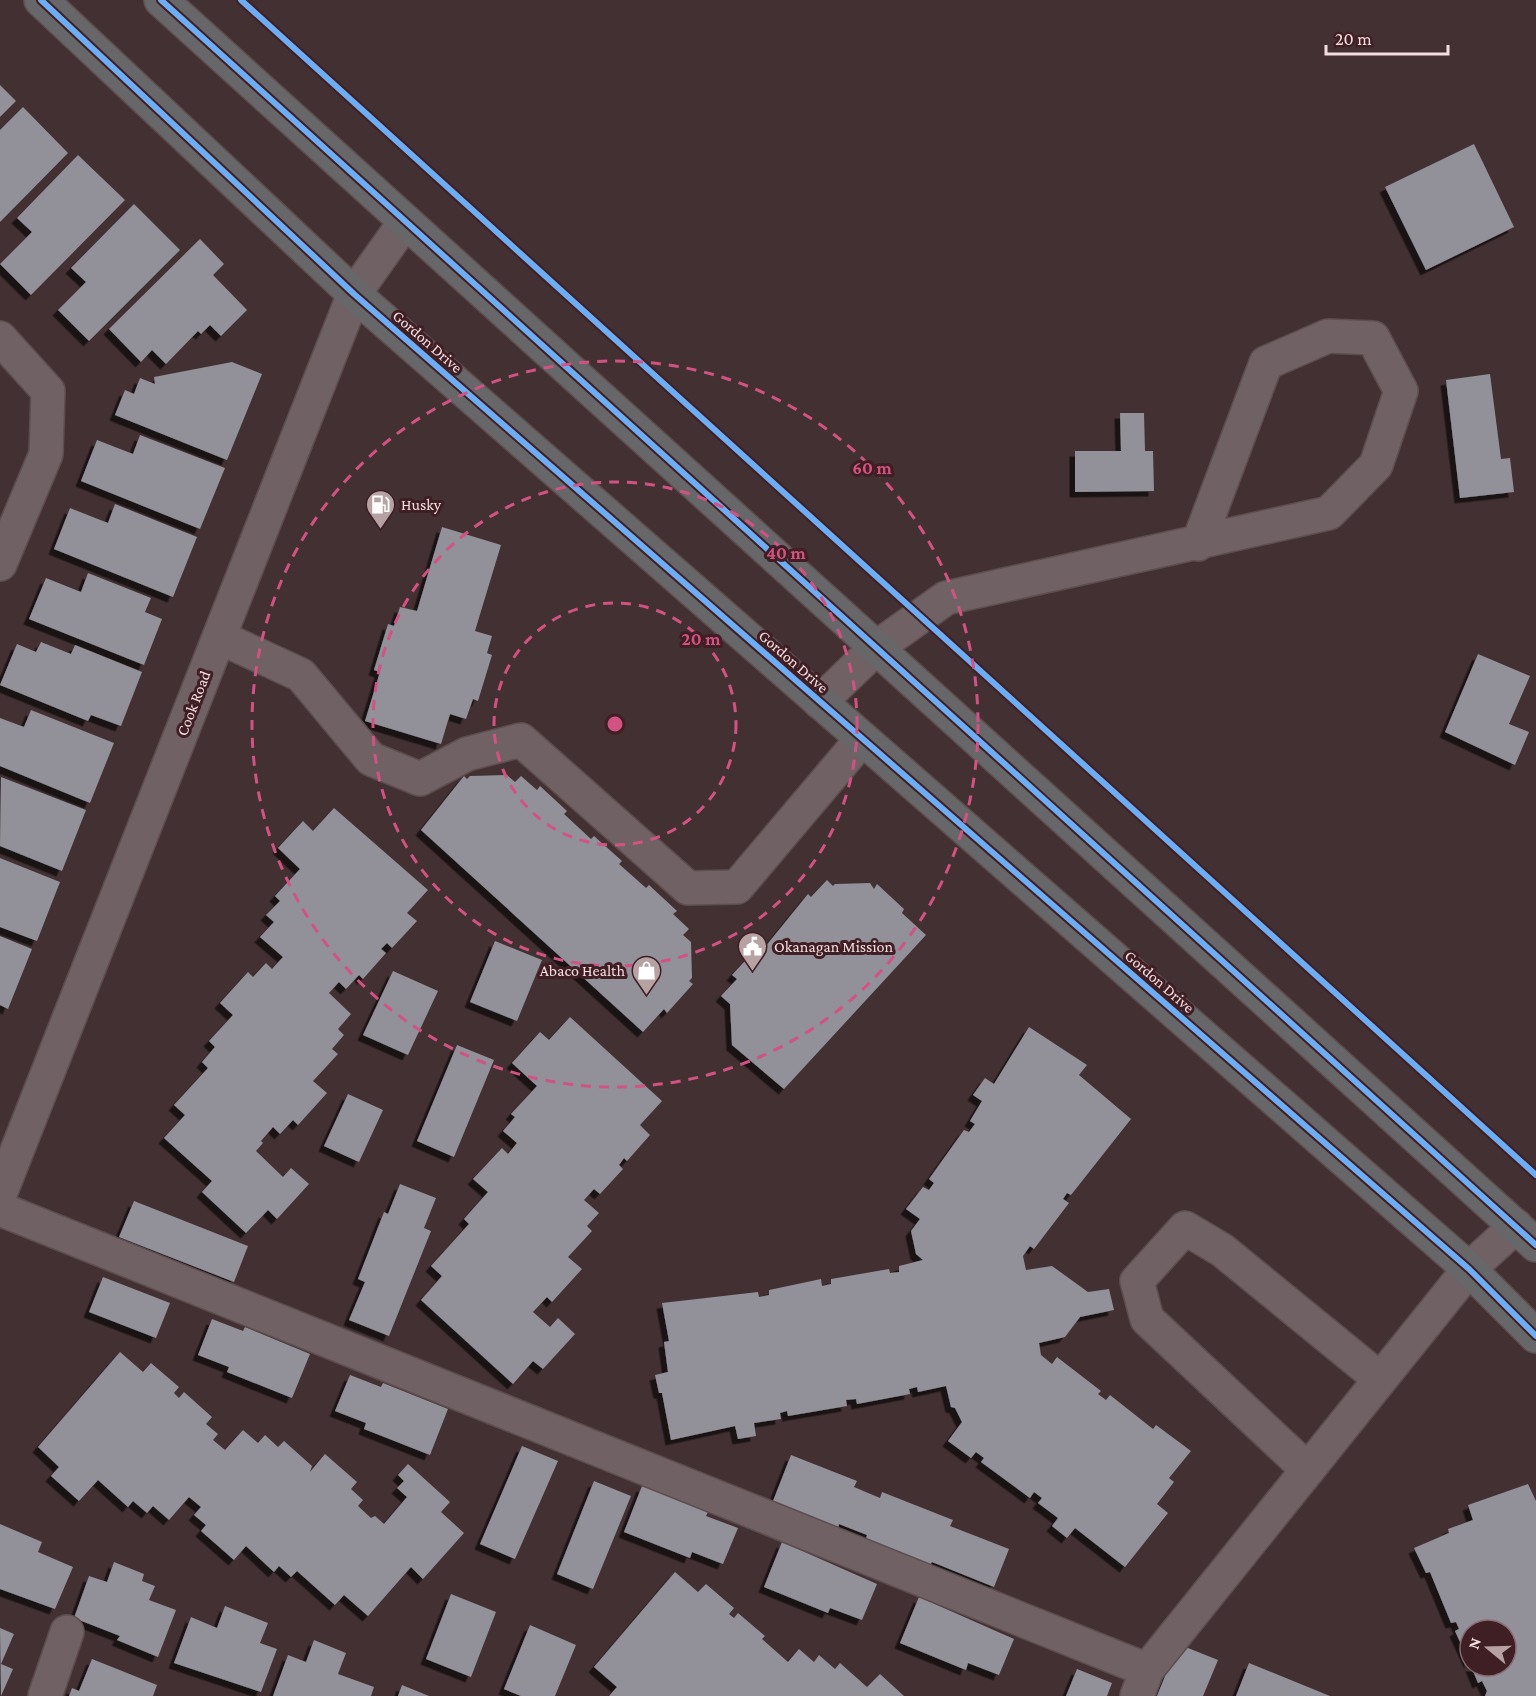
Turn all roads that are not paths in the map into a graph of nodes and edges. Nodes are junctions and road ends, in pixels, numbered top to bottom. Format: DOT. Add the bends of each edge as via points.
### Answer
graph roads {
  1 [pos="41,0"];
  2 [pos="161,0"];
  3 [pos="405,222"];
  4 [pos="354,294"];
  5 [pos="0,338"];
  6 [pos="1198,544"];
  7 [pos="0,564"];
  8 [pos="219,637"];
  9 [pos="876,648"];
  10 [pos="820,702"];
  11 [pos="862,739"];
  12 [pos="0,1194"];
  13 [pos="0,1209"];
  14 [pos="1526,1235"];
  15 [pos="1468,1269"];
  16 [pos="1536,1336"];
  17 [pos="1380,1379"];
  18 [pos="1308,1470"];
  19 [pos="67,1632"];
  20 [pos="1142,1683"];
  21 [pos="45,1696"];
  1 -- 4 [label="main road, Gordon Drive"];
  2 -- 3 [label="main road"];
  3 -- 4 [label="street, Cook Road"];
  3 -- 9 [label="main road"];
  4 -- 8 [label="street, Cook Road"];
  4 -- 10 [label="main road, Gordon Drive"];
  5 -- 7 [label="street" via="48,391 46,454"];
  6 -- 6 [label="street" via="1329,513 1376,465 1401,391 1372,338 1328,336 1266,363"];
  6 -- 9 [label="street" via="946,598"];
  8 -- 11 [label="street" via="301,675 371,759 420,779 467,753 521,740 688,888 737,887"];
  8 -- 12 [label="street, Cook Road"];
  9 -- 10 [label="street"];
  9 -- 14 [label="main road"];
  10 -- 11 [label="main road, Gordon Drive"];
  11 -- 15 [label="main road, Gordon Drive"];
  13 -- 20 [label="street"];
  14 -- 15 [label="street"];
  15 -- 16 [label="main road, Gordon Drive"];
  15 -- 17 [label="street"];
  17 -- 18 [label="street"];
  17 -- 18 [label="street" via="1222,1250 1185,1228 1137,1281 1147,1318"];
  18 -- 20 [label="street"];
  19 -- 21 [label="street"];
}
